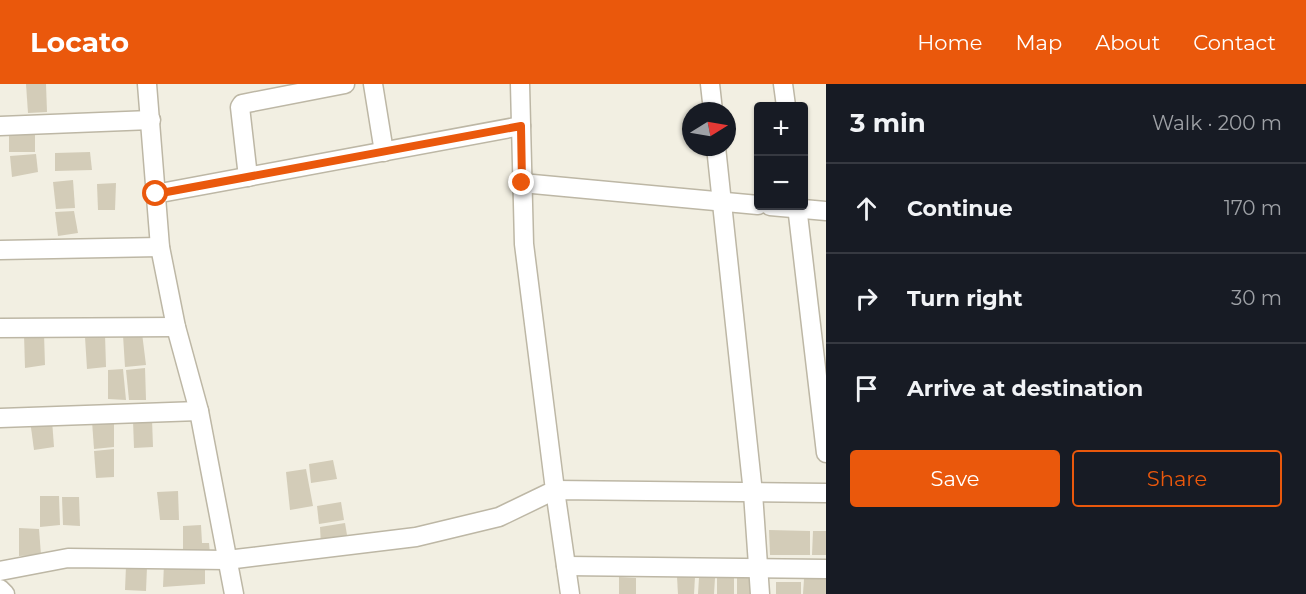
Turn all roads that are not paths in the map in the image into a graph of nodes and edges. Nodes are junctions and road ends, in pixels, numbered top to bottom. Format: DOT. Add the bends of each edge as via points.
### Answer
graph roads {
  1 [pos="147,84"];
  2 [pos="345,84"];
  3 [pos="373,84"];
  4 [pos="520,84"];
  5 [pos="710,84"];
  6 [pos="783,84"];
  7 [pos="712,102"];
  8 [pos="785,102"];
  9 [pos="151,120"];
  10 [pos="0,126"];
  11 [pos="521,126"];
  12 [pos="384,152"];
  13 [pos="717,156"];
  14 [pos="248,177"];
  15 [pos="522,183"];
  16 [pos="156,194"];
  17 [pos="721,202"];
  18 [pos="754,205"];
  19 [pos="808,208"];
  20 [pos="797,210"];
  21 [pos="826,211"];
  22 [pos="160,247"];
  23 [pos="0,250"];
  24 [pos="176,327"];
  25 [pos="0,328"];
  26 [pos="199,411"];
  27 [pos="0,418"];
  28 [pos="826,453"];
  29 [pos="555,490"];
  30 [pos="753,493"];
  31 [pos="826,493"];
  32 [pos="227,560"];
  33 [pos="566,566"];
  34 [pos="759,569"];
  35 [pos="826,569"];
  36 [pos="0,571"];
  37 [pos="0,589"];
  38 [pos="5,594"];
  39 [pos="234,594"];
  40 [pos="570,594"];
  41 [pos="760,594"];
  1 -- 9 [label="street"];
  2 -- 14 [label="street" via="242,104"];
  3 -- 12 [label="street"];
  4 -- 11 [label="street"];
  5 -- 7 [label="street"];
  6 -- 8 [label="street"];
  9 -- 10 [label="street"];
  9 -- 16 [label="street"];
  11 -- 12 [label="street"];
  11 -- 15 [label="street"];
  12 -- 14 [label="street"];
  13 -- 17 [label="street"];
  14 -- 16 [label="street"];
  15 -- 17 [label="street"];
  15 -- 29 [label="street" via="524,244"];
  16 -- 22 [label="street"];
  17 -- 18 [label="street"];
  17 -- 30 [label="street"];
  19 -- 21 [label="street"];
  20 -- 28 [label="street"];
  22 -- 23 [label="street"];
  22 -- 24 [label="street"];
  24 -- 25 [label="street"];
  24 -- 26 [label="street"];
  26 -- 27 [label="street"];
  26 -- 32 [label="street"];
  29 -- 30 [label="street"];
  29 -- 32 [label="street" via="499,517 416,537"];
  29 -- 33 [label="street"];
  30 -- 31 [label="street"];
  30 -- 34 [label="street"];
  32 -- 36 [label="street" via="68,558"];
  32 -- 39 [label="street"];
  33 -- 34 [label="street"];
  33 -- 40 [label="street"];
  34 -- 35 [label="street"];
  34 -- 41 [label="street"];
  37 -- 38 [label="street"];
}
